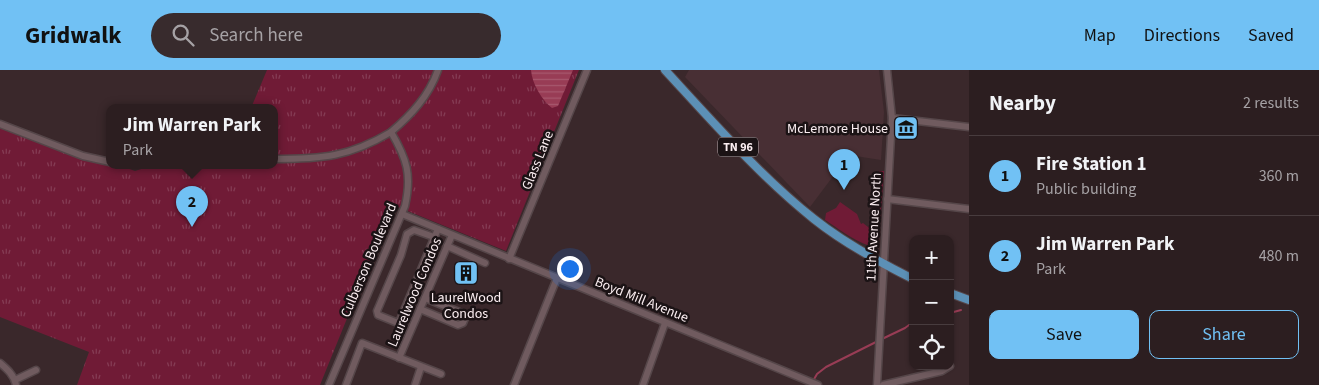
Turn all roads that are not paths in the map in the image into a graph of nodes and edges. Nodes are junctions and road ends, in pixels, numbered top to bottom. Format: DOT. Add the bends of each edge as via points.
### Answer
graph roads {
  1 [pos="438,70"];
  2 [pos="587,70"];
  3 [pos="665,70"];
  4 [pos="887,70"];
  5 [pos="892,118"];
  6 [pos="0,124"];
  7 [pos="969,127"];
  8 [pos="391,132"];
  9 [pos="278,159"];
  10 [pos="106,161"];
  11 [pos="888,199"];
  12 [pos="969,209"];
  13 [pos="402,214"];
  14 [pos="438,229"];
  15 [pos="452,235"];
  16 [pos="434,237"];
  17 [pos="447,246"];
  18 [pos="510,259"];
  19 [pos="485,263"];
  20 [pos="884,264"];
  21 [pos="909,276"];
  22 [pos="557,278"];
  23 [pos="954,294"];
  24 [pos="425,298"];
  25 [pos="969,300"];
  26 [pos="420,309"];
  27 [pos="665,323"];
  28 [pos="399,358"];
  29 [pos="0,363"];
  30 [pos="421,367"];
  31 [pos="36,370"];
  32 [pos="943,370"];
  33 [pos="441,374"];
  34 [pos="16,382"];
  35 [pos="329,385"];
  36 [pos="346,385"];
  37 [pos="415,385"];
  38 [pos="514,385"];
  39 [pos="643,385"];
  40 [pos="818,385"];
  41 [pos="877,385"];
  42 [pos="883,385"];
  1 -- 8 [label="street" via="420,103"];
  2 -- 18 [label="street, Glass Lane"];
  3 -- 20 [label="main road, TN 96" via="775,184 834,234"];
  4 -- 5 [label="street, 11th Avenue North"];
  5 -- 7 [label="street"];
  5 -- 11 [label="street, 11th Avenue North"];
  6 -- 10 [label="street" via="74,153"];
  8 -- 9 [label="street" via="363,148 332,157"];
  8 -- 13 [label="street, Culberson Boulevard" via="402,150 408,176"];
  11 -- 12 [label="street"];
  11 -- 20 [label="street, 11th Avenue North"];
  13 -- 14 [label="street, Boyd Mill Avenue"];
  13 -- 35 [label="street, Culberson Boulevard"];
  14 -- 15 [label="street, Boyd Mill Avenue"];
  14 -- 16 [label="street"];
  15 -- 17 [label="street, Laurelwood Condos"];
  15 -- 18 [label="street, Boyd Mill Avenue"];
  16 -- 16 [label="street" via="398,323 378,315 407,234 414,230"];
  17 -- 19 [label="street"];
  17 -- 24 [label="street, Laurelwood Condos"];
  18 -- 22 [label="street, Boyd Mill Avenue"];
  20 -- 21 [label="main road, TN 96"];
  20 -- 41 [label="street, 11th Avenue North"];
  22 -- 27 [label="street, Boyd Mill Avenue"];
  22 -- 38 [label="street"];
  23 -- 25 [label="main road"];
  24 -- 26 [label="street, Laurelwood Condos"];
  24 -- 26 [label="street" via="464,314 463,323 458,325"];
  26 -- 28 [label="street, Laurelwood Condos"];
  27 -- 39 [label="street"];
  27 -- 40 [label="street, Boyd Mill Avenue"];
  28 -- 30 [label="street, Laurelwood Condos"];
  28 -- 36 [label="street, Laurelwood Condos" via="362,343"];
  29 -- 34 [label="street"];
  30 -- 33 [label="street, Laurelwood Condos"];
  30 -- 37 [label="street"];
  31 -- 34 [label="street"];
  32 -- 42 [label="street"];
}
